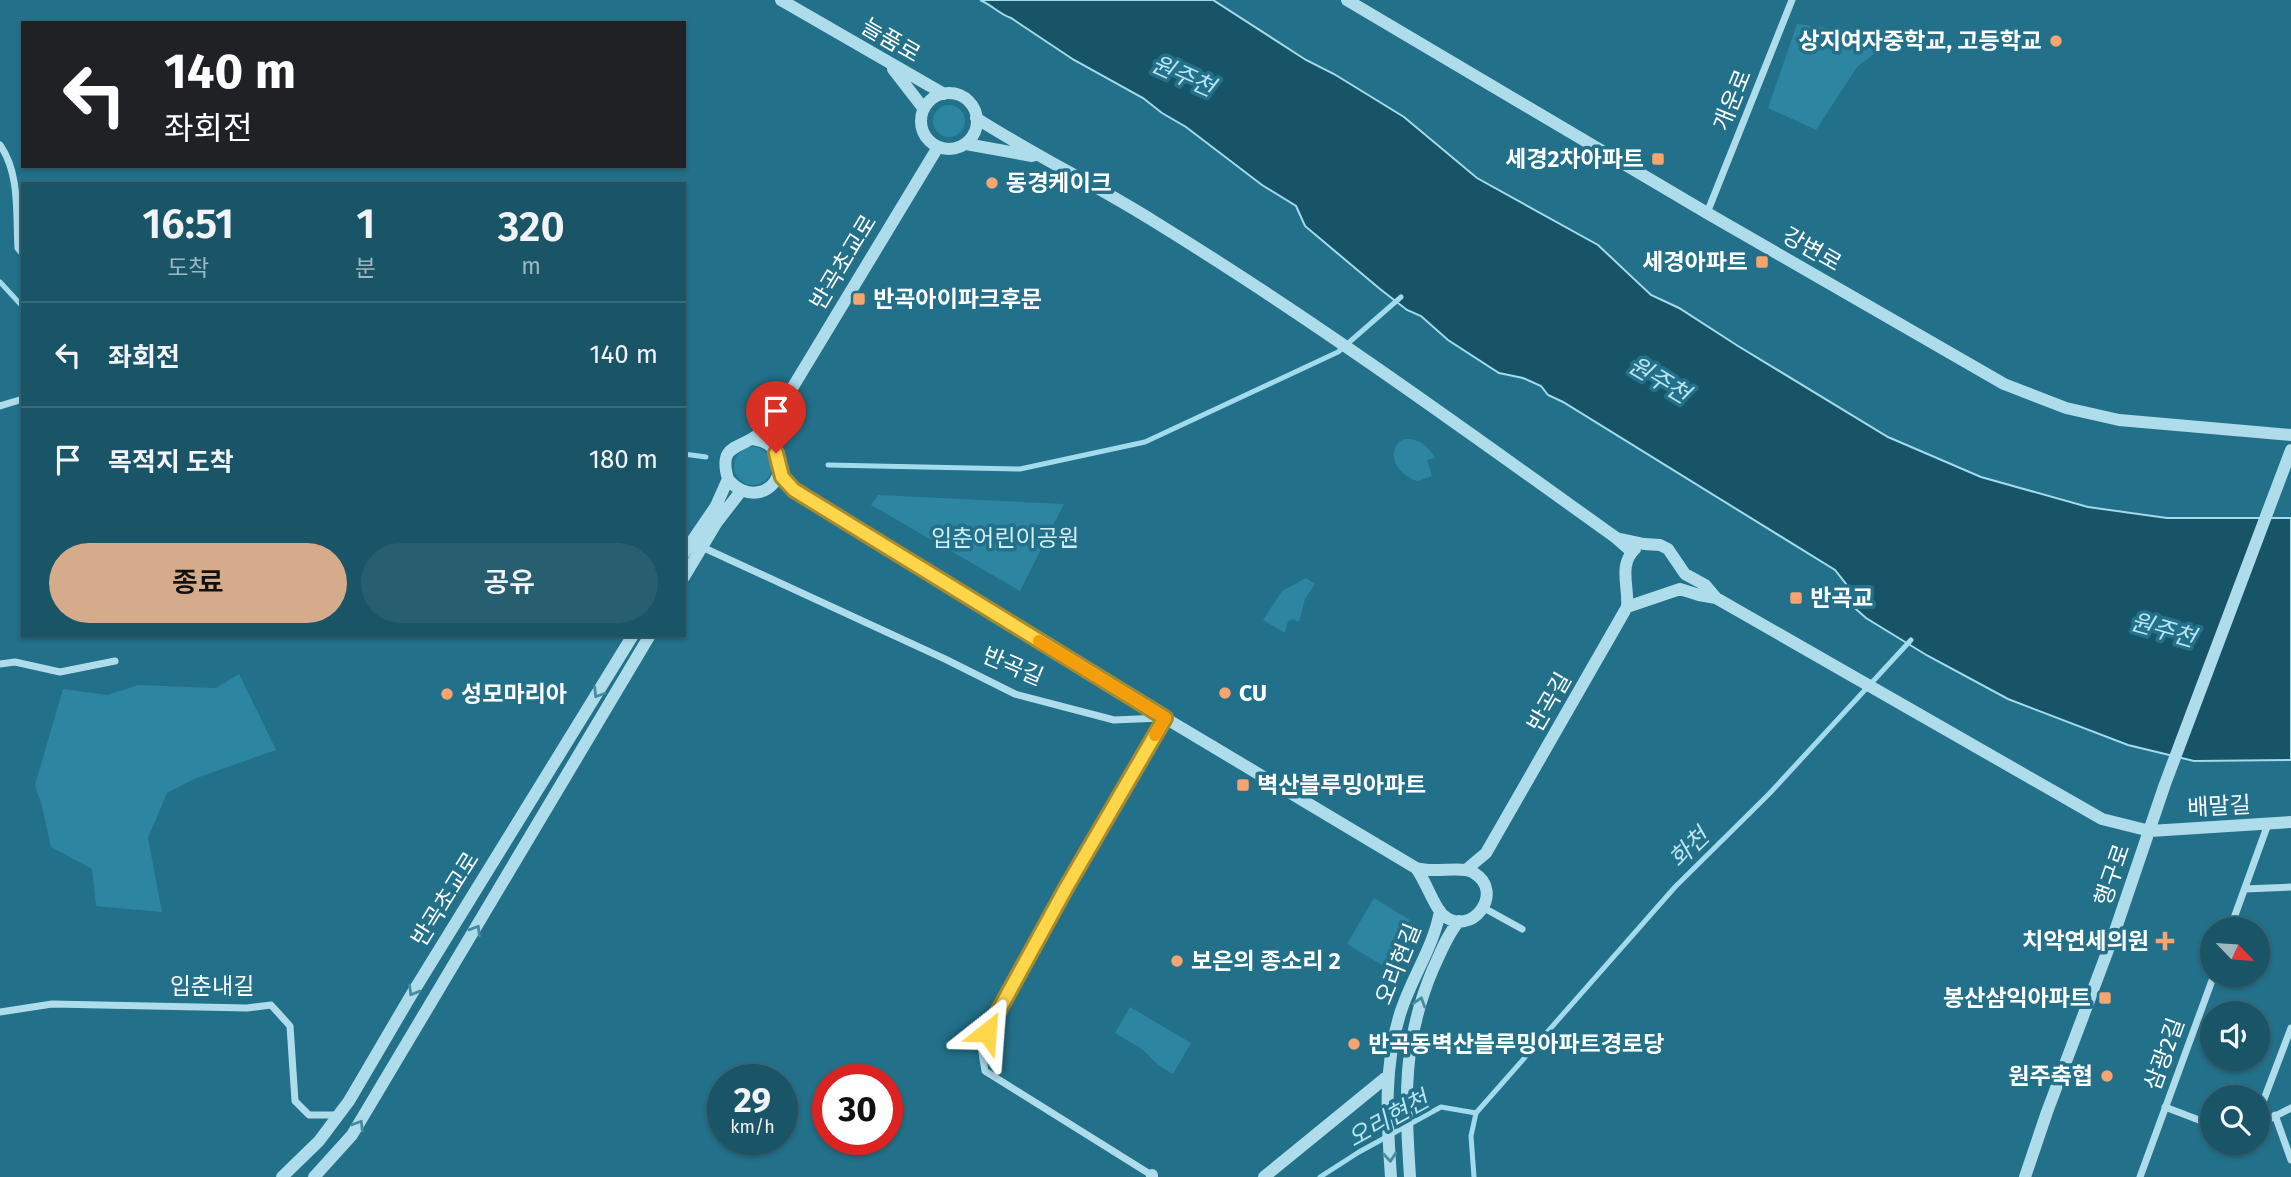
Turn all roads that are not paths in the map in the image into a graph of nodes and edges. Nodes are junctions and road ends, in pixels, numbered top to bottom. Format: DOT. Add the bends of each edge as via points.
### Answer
graph roads {
  1 [pos="781,0"];
  2 [pos="1347,0"];
  3 [pos="1792,0"];
  4 [pos="888,64"];
  5 [pos="944,94"];
  6 [pos="924,109"];
  7 [pos="976,118"];
  8 [pos="965,144"];
  9 [pos="0,145"];
  10 [pos="938,147"];
  11 [pos="1043,158"];
  12 [pos="1707,213"];
  13 [pos="21,252"];
  14 [pos="21,400"];
  15 [pos="785,400"];
  16 [pos="0,406"];
  17 [pos="2291,435"];
  18 [pos="752,439"];
  19 [pos="768,444"];
  20 [pos="2289,456"];
  21 [pos="780,466"];
  22 [pos="728,479"];
  23 [pos="768,489"];
  24 [pos="794,490"];
  25 [pos="741,491"];
  26 [pos="1615,537"];
  27 [pos="693,542"];
  28 [pos="1644,544"];
  29 [pos="1632,552"];
  30 [pos="1674,556"];
  31 [pos="686,569"];
  32 [pos="1627,583"];
  33 [pos="1660,596"];
  34 [pos="1716,598"];
  35 [pos="1627,607"];
  36 [pos="633,637"];
  37 [pos="649,637"];
  38 [pos="115,661"];
  39 [pos="0,664"];
  40 [pos="1165,718"];
  41 [pos="2291,822"];
  42 [pos="2268,824"];
  43 [pos="2150,831"];
  44 [pos="1486,853"];
  45 [pos="1416,868"];
  46 [pos="1467,869"];
  47 [pos="1450,871"];
  48 [pos="1482,879"];
  49 [pos="2291,887"];
  50 [pos="2245,889"];
  51 [pos="1438,905"];
  52 [pos="1484,908"];
  53 [pos="2234,917"];
  54 [pos="1459,922"];
  55 [pos="1522,929"];
  56 [pos="2210,987"];
  57 [pos="0,1012"];
  58 [pos="2291,1028"];
  59 [pos="1388,1082"];
  60 [pos="2269,1085"];
  61 [pos="2165,1107"];
  62 [pos="2291,1108"];
  63 [pos="338,1115"];
  64 [pos="2275,1115"];
  65 [pos="2270,1118"];
  66 [pos="2200,1120"];
  67 [pos="2291,1160"];
  68 [pos="1153,1176"];
  69 [pos="282,1177"];
  70 [pos="314,1177"];
  71 [pos="1265,1177"];
  72 [pos="1391,1177"];
  73 [pos="1410,1177"];
  74 [pos="2025,1177"];
  75 [pos="2140,1177"];
  1 -- 4 [label="street, 늘품로"];
  2 -- 12 [label="street, 강변로"];
  3 -- 12 [label="street, 개운로"];
  4 -- 5 [label="street, 늘품로"];
  4 -- 6 [label="street"];
  5 -- 6 [label="street"];
  5 -- 7 [label="street" via="968,101"];
  6 -- 10 [label="street" via="921,126"];
  7 -- 8 [label="street" via="976,127"];
  7 -- 11 [label="street"];
  8 -- 10 [label="street"];
  8 -- 11 [label="street"];
  9 -- 13 [label="street" via="8,156 15,188"];
  10 -- 15 [label="street, 반곡초교로"];
  11 -- 26 [label="street" via="1154,221 1306,320"];
  12 -- 17 [label="street, 강변로" via="2004,384 2066,408 2119,420"];
  14 -- 16 [label="street"];
  15 -- 18 [label="street"];
  15 -- 19 [label="street" via="769,431"];
  18 -- 19 [label="street"];
  18 -- 22 [label="street" via="730,451 725,470"];
  19 -- 21 [label="street"];
  20 -- 43 [label="street, 행구로"];
  21 -- 23 [label="street"];
  21 -- 24 [label="street" via="782,477"];
  22 -- 25 [label="street"];
  22 -- 27 [label="street"];
  23 -- 24 [label="street"];
  23 -- 25 [label="street" via="753,494"];
  24 -- 40 [label="street"];
  25 -- 27 [label="street"];
  26 -- 28 [label="street"];
  26 -- 29 [label="street"];
  27 -- 31 [label="street"];
  27 -- 40 [label="street, 반곡길" via="1015,694 1114,720"];
  28 -- 29 [label="street"];
  28 -- 30 [label="street" via="1660,545"];
  29 -- 32 [label="street" via="1625,565"];
  30 -- 33 [label="street" via="1679,573 1672,589"];
  30 -- 34 [label="street" via="1685,574 1705,585"];
  32 -- 33 [label="street" via="1639,595"];
  32 -- 35 [label="street"];
  33 -- 34 [label="street" via="1681,589"];
  33 -- 35 [label="street"];
  34 -- 43 [label="street" via="2102,819"];
  35 -- 44 [label="street, 반곡길"];
  36 -- 63 [label="street, 반곡초교로, one-way"];
  70 -- 37 [label="street, 반곡초교로, one-way" via="352,1135"];
  38 -- 39 [label="street" via="60,672 15,662"];
  40 -- 45 [label="street"];
  40 -- 68 [label="street" via="981,1047 985,1071"];
  41 -- 42 [label="street, 배말길"];
  42 -- 43 [label="street, 배말길"];
  42 -- 50 [label="street"];
  43 -- 74 [label="street, 행구로"];
  44 -- 46 [label="street"];
  44 -- 48 [label="street"];
  45 -- 47 [label="street"];
  45 -- 51 [label="street"];
  46 -- 47 [label="street"];
  46 -- 48 [label="street"];
  47 -- 51 [label="street" via="1438,883"];
  48 -- 52 [label="street" via="1488,894"];
  49 -- 50 [label="street"];
  50 -- 53 [label="street"];
  51 -- 54 [label="street"];
  51 -- 59 [label="street, 오리현길" via="1438,923 1400,1013"];
  52 -- 54 [label="street" via="1476,917"];
  52 -- 55 [label="street"];
  73 -- 54 [label="street, 오리현길, one-way" via="1407,1069 1415,1021 1422,994 1450,931"];
  56 -- 61 [label="street, 삼광2길"];
  57 -- 63 [label="street, 입춘내길" via="52,1004 271,1005 290,1026 295,1101 309,1115"];
  58 -- 60 [label="street"];
  59 -- 71 [label="street"];
  59 -- 72 [label="street, 오리현길, one-way"];
  61 -- 66 [label="street, 삼광2길"];
  61 -- 75 [label="street, 삼광2길"];
  62 -- 64 [label="street"];
  63 -- 69 [label="street, 반곡초교로"];
  64 -- 65 [label="street"];
  64 -- 67 [label="street"];
}
